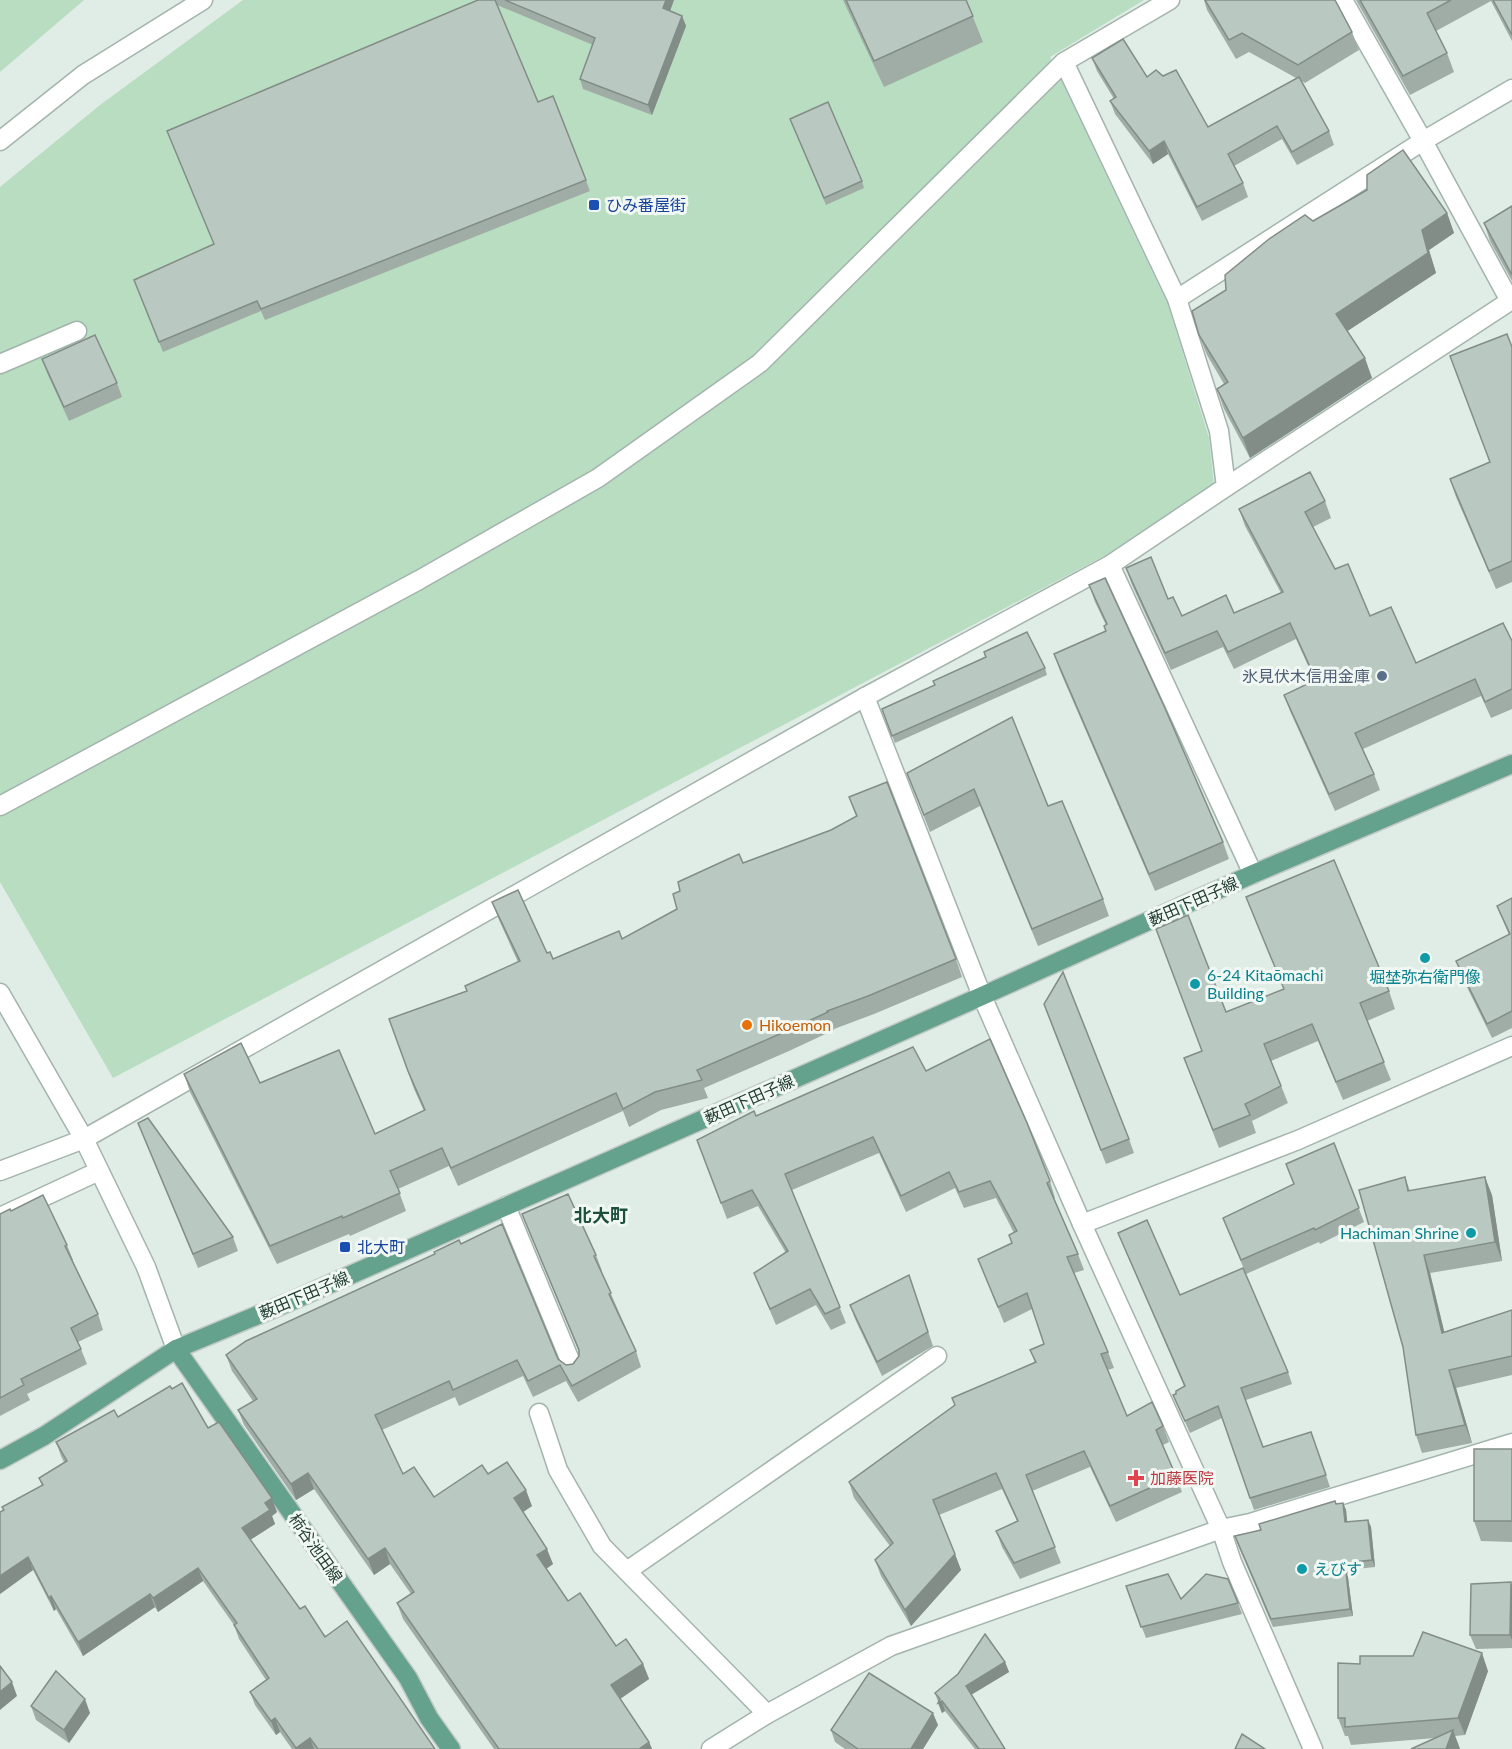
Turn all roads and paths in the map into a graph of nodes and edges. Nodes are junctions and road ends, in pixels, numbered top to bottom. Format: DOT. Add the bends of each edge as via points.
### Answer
graph roads {
  1 [pos="203,0"];
  2 [pos="1170,0"];
  3 [pos="1343,0"];
  4 [pos="1064,63"];
  5 [pos="1512,89"];
  6 [pos="0,141"];
  7 [pos="1424,141"];
  8 [pos="1177,299"];
  9 [pos="77,331"];
  10 [pos="0,364"];
  11 [pos="1226,487"];
  12 [pos="1110,565"];
  13 [pos="865,697"];
  14 [pos="1512,764"];
  15 [pos="0,806"];
  16 [pos="1253,874"];
  17 [pos="0,993"];
  18 [pos="982,996"];
  19 [pos="1512,1046"];
  20 [pos="84,1139"];
  21 [pos="0,1171"];
  22 [pos="99,1171"];
  23 [pos="506,1206"];
  24 [pos="0,1217"];
  25 [pos="1082,1224"];
  26 [pos="176,1349"];
  27 [pos="937,1356"];
  28 [pos="574,1370"];
  29 [pos="539,1413"];
  30 [pos="1512,1443"];
  31 [pos="0,1460"];
  32 [pos="1221,1529"];
  33 [pos="627,1571"];
  34 [pos="767,1714"];
  35 [pos="451,1749"];
  36 [pos="711,1749"];
  37 [pos="1313,1749"];
  1 -- 6 [label="street" via="83,75"];
  2 -- 4 [label="street"];
  3 -- 7 [label="street"];
  4 -- 8 [label="street"];
  4 -- 15 [label="street" via="760,363 598,478 419,580"];
  5 -- 7 [label="street"];
  7 -- 8 [label="street"];
  7 -- 11 [label="street" via="1510,301"];
  8 -- 11 [label="street" via="1219,431"];
  9 -- 10 [label="street"];
  11 -- 12 [label="street"];
  12 -- 13 [label="street"];
  12 -- 16 [label="street"];
  13 -- 18 [label="street"];
  13 -- 20 [label="street"];
  14 -- 16 [label="main road, 薮田下田子線"];
  16 -- 18 [label="main road, 薮田下田子線"];
  17 -- 20 [label="street"];
  18 -- 23 [label="main road, 薮田下田子線"];
  18 -- 25 [label="street"];
  19 -- 25 [label="street" via="1298,1140"];
  20 -- 21 [label="street"];
  20 -- 22 [label="street"];
  22 -- 24 [label="street"];
  22 -- 26 [label="street" via="146,1267"];
  23 -- 26 [label="main road, 薮田下田子線"];
  23 -- 28 [label="street"];
  25 -- 32 [label="street"];
  26 -- 31 [label="main road, 薮田下田子線" via="44,1436"];
  26 -- 35 [label="main road, 柿谷池田線" via="408,1678"];
  27 -- 33 [label="street"];
  29 -- 33 [label="street" via="558,1470 602,1546"];
  30 -- 32 [label="street"];
  32 -- 34 [label="street" via="891,1646"];
  32 -- 37 [label="street"];
  33 -- 34 [label="street"];
  34 -- 36 [label="street"];
}
